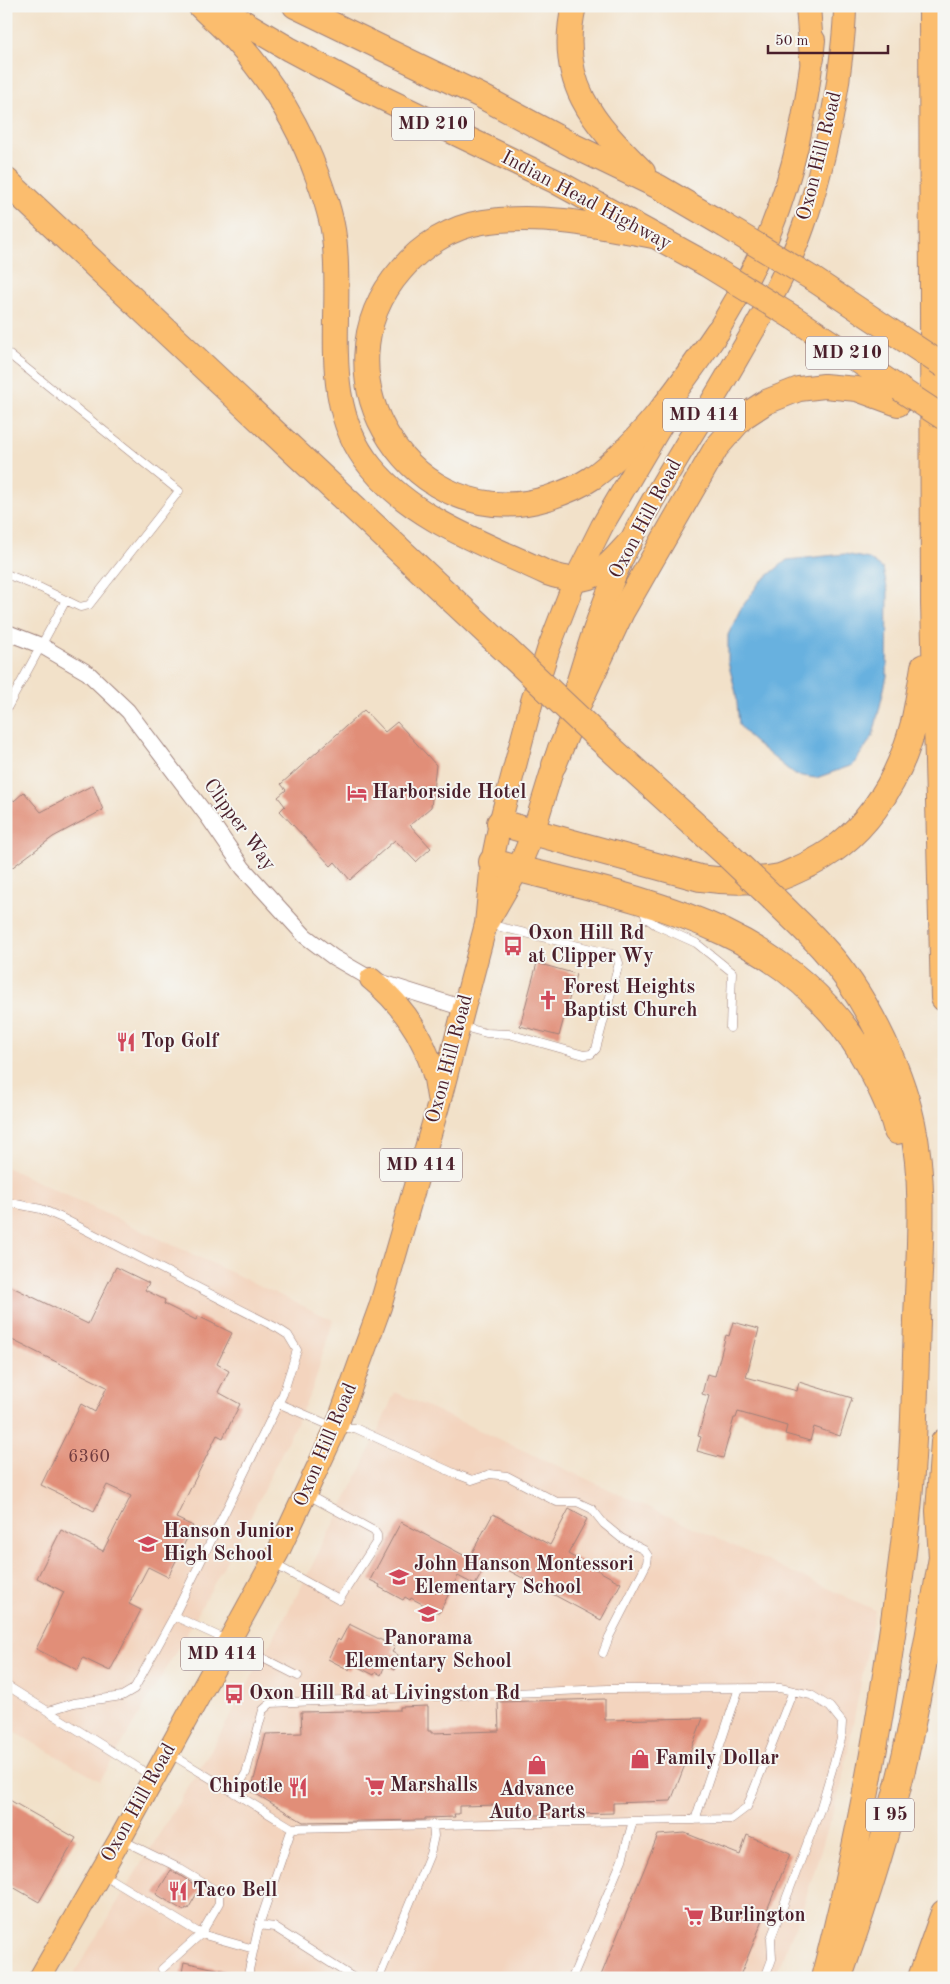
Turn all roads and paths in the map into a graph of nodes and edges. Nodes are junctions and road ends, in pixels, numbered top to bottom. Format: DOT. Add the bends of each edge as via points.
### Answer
graph roads {
  1 [pos="200,6"];
  2 [pos="216,6"];
  3 [pos="295,6"];
  4 [pos="574,6"];
  5 [pos="808,6"];
  6 [pos="816,6"];
  7 [pos="845,6"];
  8 [pos="932,6"];
  9 [pos="812,59"];
  10 [pos="6,181"];
  11 [pos="658,187"];
  12 [pos="652,236"];
  13 [pos="718,331"];
  14 [pos="6,352"];
  15 [pos="944,366"];
  16 [pos="899,396"];
  17 [pos="944,418"];
  18 [pos="944,426"];
  19 [pos="630,542"];
  20 [pos="6,574"];
  21 [pos="575,580"];
  22 [pos="66,600"];
  23 [pos="934,604"];
  24 [pos="6,632"];
  25 [pos="42,646"];
  26 [pos="6,710"];
  27 [pos="554,765"];
  28 [pos="500,823"];
  29 [pos="534,833"];
  30 [pos="492,862"];
  31 [pos="518,869"];
  32 [pos="640,900"];
  33 [pos="486,924"];
  34 [pos="371,979"];
  35 [pos="944,998"];
  36 [pos="461,1016"];
  37 [pos="730,1028"];
  38 [pos="439,1102"];
  39 [pos="6,1202"];
  40 [pos="919,1265"];
  41 [pos="278,1403"];
  42 [pos="336,1428"];
  43 [pos="944,1442"];
  44 [pos="306,1494"];
  45 [pos="943,1552"];
  46 [pos="272,1563"];
  47 [pos="174,1616"];
  48 [pos="229,1641"];
  49 [pos="603,1653"];
  50 [pos="298,1676"];
  51 [pos="6,1685"];
  52 [pos="739,1688"];
  53 [pos="793,1691"];
  54 [pos="48,1711"];
  55 [pos="167,1752"];
  56 [pos="154,1777"];
  57 [pos="234,1793"];
  58 [pos="695,1820"];
  59 [pos="633,1821"];
  60 [pos="433,1825"];
  61 [pos="292,1828"];
  62 [pos="120,1839"];
  63 [pos="100,1873"];
  64 [pos="944,1913"];
  65 [pos="259,1925"];
  66 [pos="201,1934"];
  67 [pos="254,1949"];
  68 [pos="162,1969"];
  69 [pos="40,1978"];
  70 [pos="249,1978"];
  71 [pos="354,1978"];
  72 [pos="379,1978"];
  73 [pos="572,1978"];
  74 [pos="765,1978"];
  75 [pos="824,1978"];
  76 [pos="839,1978"];
  77 [pos="921,1978"];
  1 -- 21 [label="highway" via="235,39 263,74 307,148 334,235 336,368 340,403 352,438 369,466 412,506 447,526 547,573"];
  2 -- 12 [label="highway, Indian Head Highway / MD 210" via="354,84 555,181"];
  3 -- 11 [label="highway, MD 210"];
  4 -- 11 [label="highway" via="570,51 573,77 583,101 596,123 616,146"];
  5 -- 9 [label="highway"];
  6 -- 9 [label="main road, MD 414"];
  7 -- 19 [label="main road, Oxon Hill Road / MD 414" via="832,118 817,183 793,251 739,357"];
  8 -- 23 [label="highway"];
  9 -- 13 [label="main road, Oxon Hill Road / MD 414" via="798,139 779,207 754,267"];
  10 -- 40 [label="highway, bridge" via="823,947 872,1019 894,1067 912,1122 920,1173"];
  11 -- 15 [label="highway, MD 210, bridge" via="813,280"];
  12 -- 13 [label="highway" via="582,223 521,217 480,222 447,233 413,256 390,281 374,310 366,346 367,381 376,412 390,442 414,469 439,487 470,499 498,505 529,504 564,493 592,478 625,449"];
  12 -- 16 [label="highway, Indian Head Highway / MD 210, bridge" via="704,263 794,318"];
  13 -- 21 [label="main road, Oxon Hill Road / MD 414" via="602,526"];
  14 -- 22 [label="lane" via="179,491 88,605 80,607"];
  16 -- 17 [label="highway, Indian Head Highway / MD 210, bridge"];
  16 -- 18 [label="highway"];
  16 -- 27 [label="highway" via="824,386 799,389 766,402 743,417 716,448 622,612"];
  19 -- 21 [label="highway" via="590,578"];
  19 -- 27 [label="main road, Oxon Hill Road / MD 414" via="588,646"];
  20 -- 22 [label="lane"];
  21 -- 28 [label="main road, Oxon Hill Road / MD 414" via="532,701"];
  22 -- 25 [label="lane"];
  23 -- 29 [label="highway" via="914,723 902,760 884,795 864,822 841,846 813,863 781,876 731,882 675,872"];
  23 -- 35 [label="highway"];
  24 -- 25 [label="street, Clipper Way"];
  25 -- 26 [label="lane"];
  25 -- 34 [label="street, Clipper Way" via="88,674 128,711 243,868 287,918 333,957"];
  27 -- 29 [label="main road, Oxon Hill Road / MD 414"];
  28 -- 29 [label="highway"];
  28 -- 30 [label="main road, Oxon Hill Road / MD 414"];
  29 -- 31 [label="main road, Oxon Hill Road / MD 414"];
  30 -- 31 [label="highway"];
  30 -- 33 [label="main road, Oxon Hill Road / MD 414"];
  31 -- 32 [label="highway"];
  31 -- 33 [label="main road, Oxon Hill Road / MD 414"];
  32 -- 37 [label="lane" via="646,918 696,942 732,972"];
  32 -- 40 [label="highway" via="695,919 758,950 821,1000 850,1034 876,1078 895,1123 907,1174"];
  33 -- 36 [label="main road, Oxon Hill Road / MD 414"];
  33 -- 36 [label="lane" via="617,957 619,962 599,1039 596,1049 584,1055 509,1034 486,1033"];
  34 -- 36 [label="street, Clipper Way"];
  34 -- 38 [label="main road" via="400,1007 413,1025 433,1070"];
  36 -- 38 [label="main road, Oxon Hill Road / MD 414"];
  38 -- 42 [label="main road, Oxon Hill Road / MD 414" via="380,1307"];
  39 -- 41 [label="lane" via="41,1209 62,1218 288,1335 297,1350"];
  40 -- 75 [label="highway" via="915,1405 907,1517 891,1638 859,1831"];
  41 -- 42 [label="lane"];
  41 -- 47 [label="lane"];
  42 -- 44 [label="main road, Oxon Hill Road / MD 414"];
  42 -- 49 [label="lane" via="355,1428 472,1480 490,1474 506,1476 557,1502 577,1502 592,1510 621,1538 644,1550 648,1556 647,1563"];
  43 -- 45 [label="highway, I 95" via="938,1511"];
  44 -- 46 [label="main road, Oxon Hill Road / MD 414"];
  44 -- 46 [label="lane" via="374,1531 377,1541 339,1600"];
  45 -- 76 [label="highway, I 95" via="906,1754 884,1839"];
  46 -- 48 [label="main road, Oxon Hill Road / MD 414"];
  47 -- 48 [label="lane"];
  47 -- 54 [label="lane" via="134,1689 122,1696 74,1703"];
  48 -- 50 [label="lane"];
  48 -- 55 [label="main road, Oxon Hill Road / MD 414"];
  51 -- 54 [label="lane"];
  52 -- 53 [label="lane"];
  52 -- 57 [label="lane" via="608,1688 271,1703 263,1710 246,1773"];
  52 -- 58 [label="lane"];
  53 -- 58 [label="lane" via="747,1807 731,1819"];
  53 -- 74 [label="lane" via="810,1695 830,1707 842,1722 841,1739 820,1810 772,1938 772,1959"];
  54 -- 56 [label="lane"];
  55 -- 56 [label="main road, Oxon Hill Road / MD 414"];
  55 -- 57 [label="lane"];
  56 -- 62 [label="main road, Oxon Hill Road / MD 414"];
  57 -- 61 [label="lane"];
  58 -- 59 [label="lane"];
  59 -- 60 [label="lane"];
  59 -- 73 [label="lane" via="622,1860"];
  60 -- 61 [label="lane"];
  60 -- 72 [label="lane" via="430,1854"];
  61 -- 65 [label="lane"];
  62 -- 63 [label="main road, Oxon Hill Road / MD 414"];
  62 -- 66 [label="lane" via="215,1890 220,1903"];
  63 -- 66 [label="lane"];
  63 -- 69 [label="main road, Oxon Hill Road / MD 414"];
  64 -- 77 [label="highway"];
  65 -- 67 [label="lane"];
  65 -- 71 [label="lane" via="274,1927"];
  66 -- 67 [label="lane"];
  66 -- 68 [label="lane"];
  67 -- 70 [label="lane"];
}
